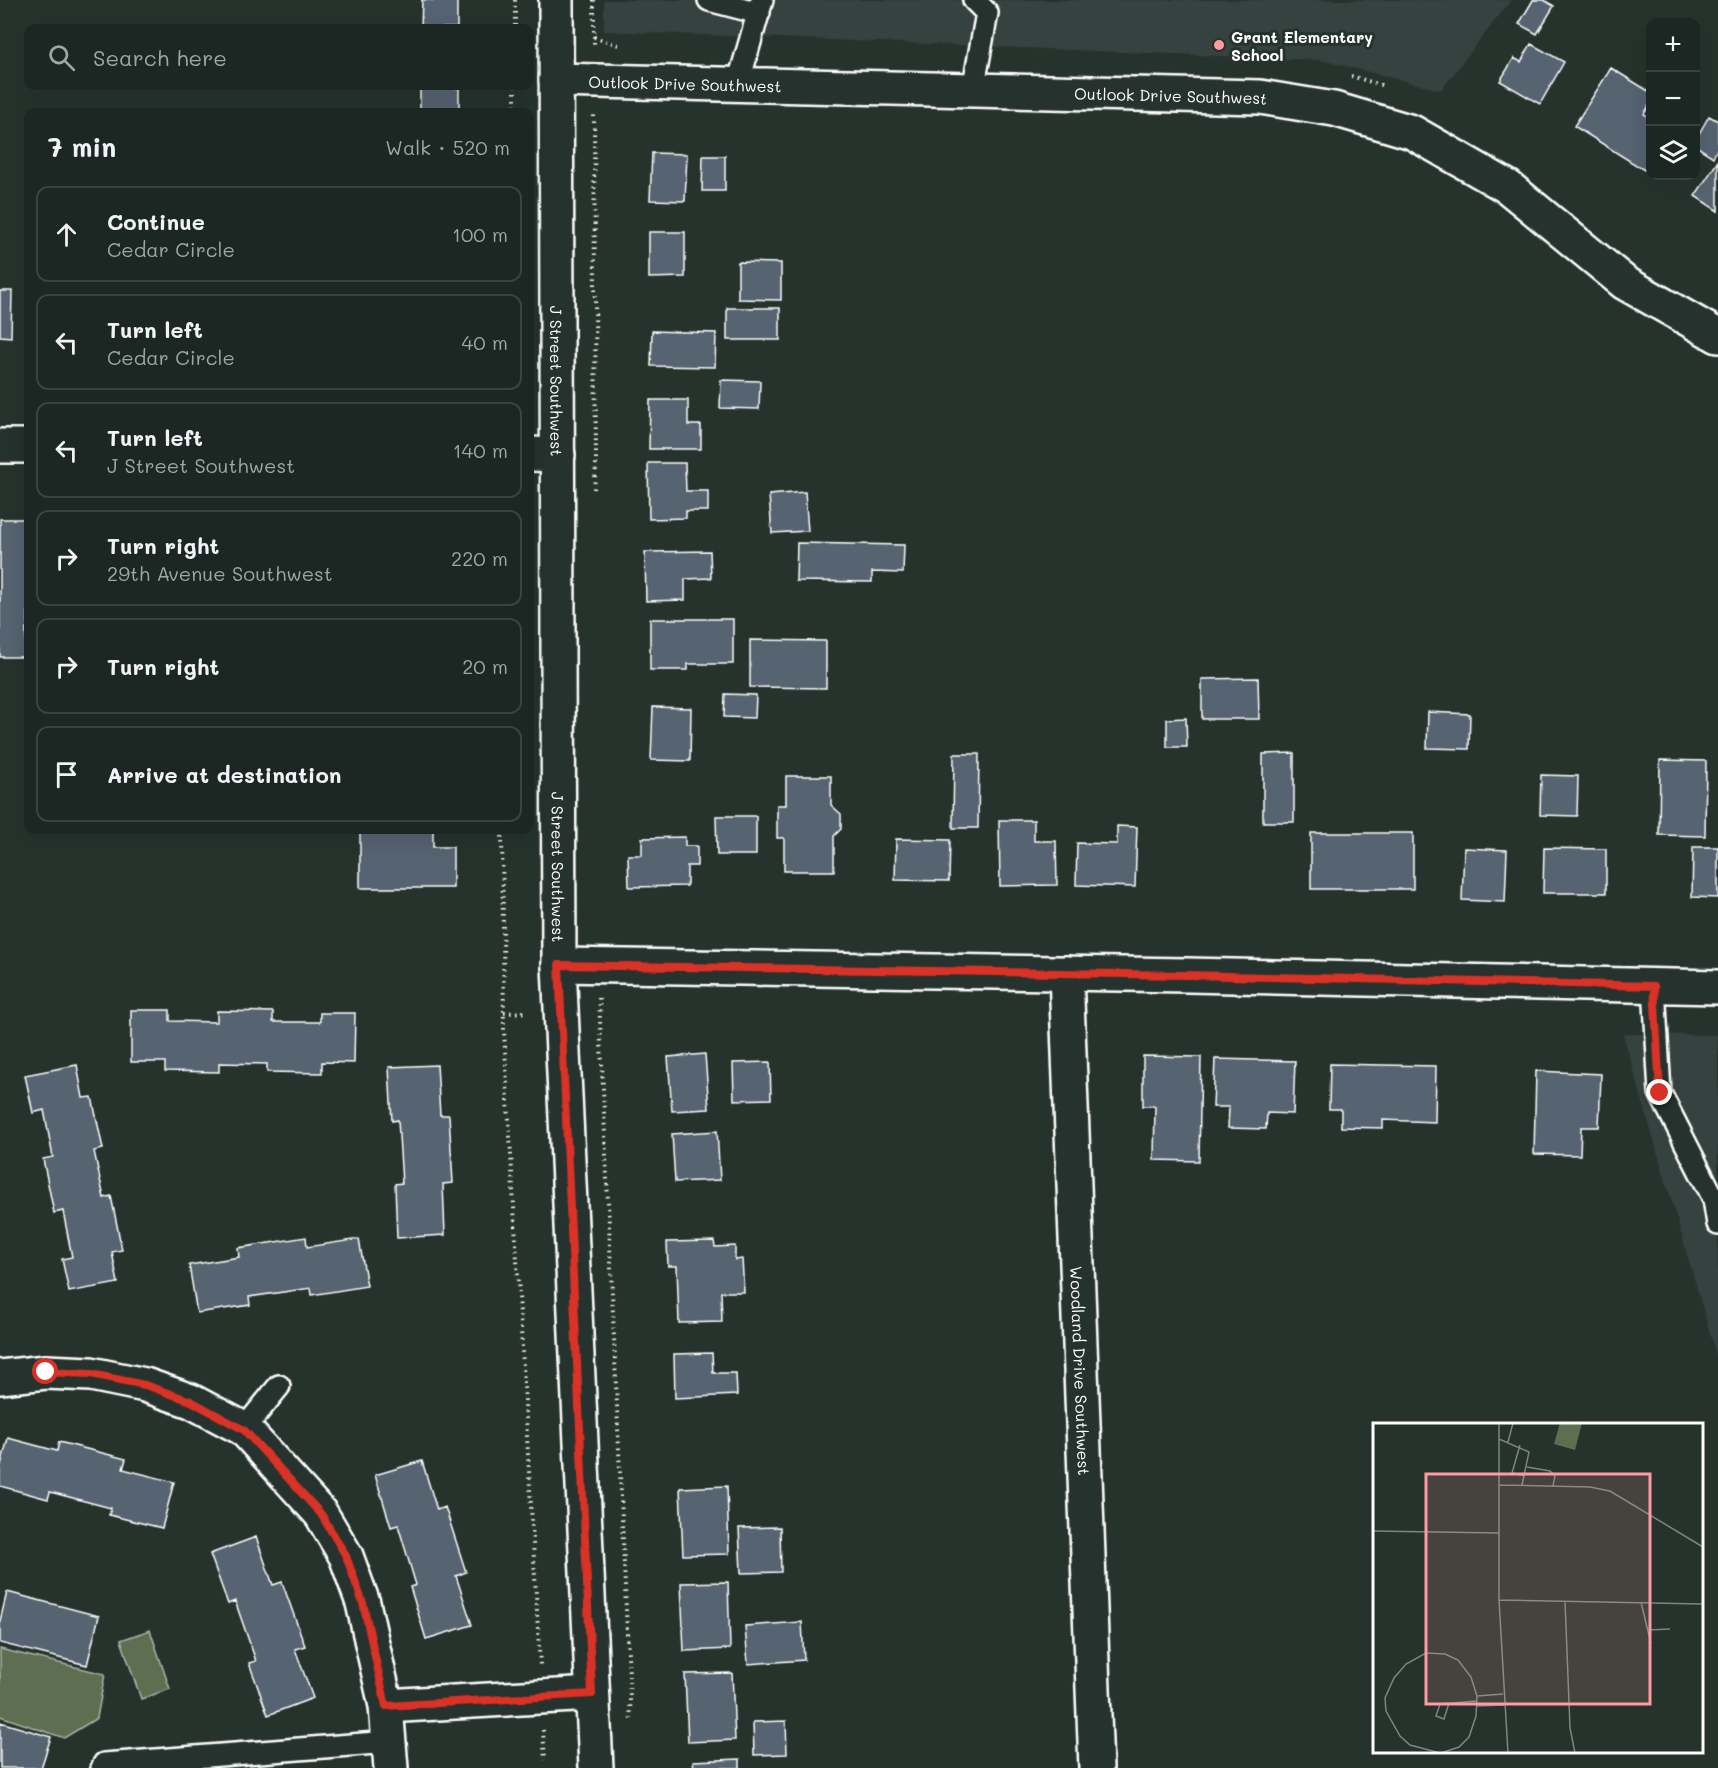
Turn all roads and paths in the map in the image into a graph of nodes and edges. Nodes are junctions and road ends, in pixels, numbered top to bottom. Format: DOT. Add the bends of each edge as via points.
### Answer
graph roads {
  1 [pos="515,0"];
  2 [pos="556,0"];
  3 [pos="594,0"];
  4 [pos="709,0"];
  5 [pos="974,0"];
  6 [pos="760,6"];
  7 [pos="515,24"];
  8 [pos="594,51"];
  9 [pos="556,80"];
  10 [pos="738,84"];
  11 [pos="515,90"];
  12 [pos="973,90"];
  13 [pos="515,108"];
  14 [pos="594,109"];
  15 [pos="1718,336"];
  16 [pos="0,446"];
  17 [pos="24,446"];
  18 [pos="544,455"];
  19 [pos="593,499"];
  20 [pos="502,834"];
  21 [pos="559,965"];
  22 [pos="1066,973"];
  23 [pos="1654,986"];
  24 [pos="1718,987"];
  25 [pos="599,995"];
  26 [pos="528,1012"];
  27 [pos="504,1013"];
  28 [pos="1716,1199"];
  29 [pos="1718,1224"];
  30 [pos="0,1377"];
  31 [pos="279,1386"];
  32 [pos="244,1430"];
  33 [pos="540,1669"];
  34 [pos="592,1694"];
  35 [pos="386,1706"];
  36 [pos="543,1726"];
  37 [pos="631,1732"];
  38 [pos="390,1755"];
  39 [pos="545,1760"];
  40 [pos="170,1763"];
  41 [pos="102,1768"];
  42 [pos="596,1768"];
  43 [pos="1096,1768"];
  1 -- 7 [label="path"];
  2 -- 9 [label="street, J Street Southwest"];
  3 -- 8 [label="path"];
  4 -- 6 [label="lane"];
  5 -- 12 [label="lane" via="987,13"];
  6 -- 10 [label="lane"];
  9 -- 10 [label="street, Outlook Drive Southwest"];
  9 -- 18 [label="street, J Street Southwest"];
  10 -- 12 [label="street, Outlook Drive Southwest"];
  11 -- 13 [label="path"];
  12 -- 15 [label="street, Outlook Drive Southwest" via="1260,97 1334,109 1412,132 1508,187 1625,283"];
  14 -- 19 [label="path"];
  16 -- 17 [label="street"];
  18 -- 21 [label="street, J Street Southwest"];
  20 -- 27 [label="path"];
  21 -- 22 [label="street"];
  21 -- 34 [label="street, J Street Southwest"];
  22 -- 23 [label="street"];
  22 -- 43 [label="street, Woodland Drive Southwest"];
  23 -- 24 [label="street"];
  23 -- 28 [label="lane" via="1660,1093"];
  25 -- 37 [label="path"];
  26 -- 27 [label="path"];
  27 -- 33 [label="path"];
  28 -- 29 [label="lane"];
  30 -- 32 [label="street" via="46,1372 91,1374 145,1385 191,1401"];
  31 -- 32 [label="lane"];
  32 -- 35 [label="street" via="321,1514 346,1556 363,1603"];
  34 -- 35 [label="street"];
  34 -- 42 [label="street, J Street Southwest"];
  35 -- 38 [label="street"];
  36 -- 39 [label="path"];
  38 -- 40 [label="lane"];
  40 -- 41 [label="lane" via="104,1764"];
}
